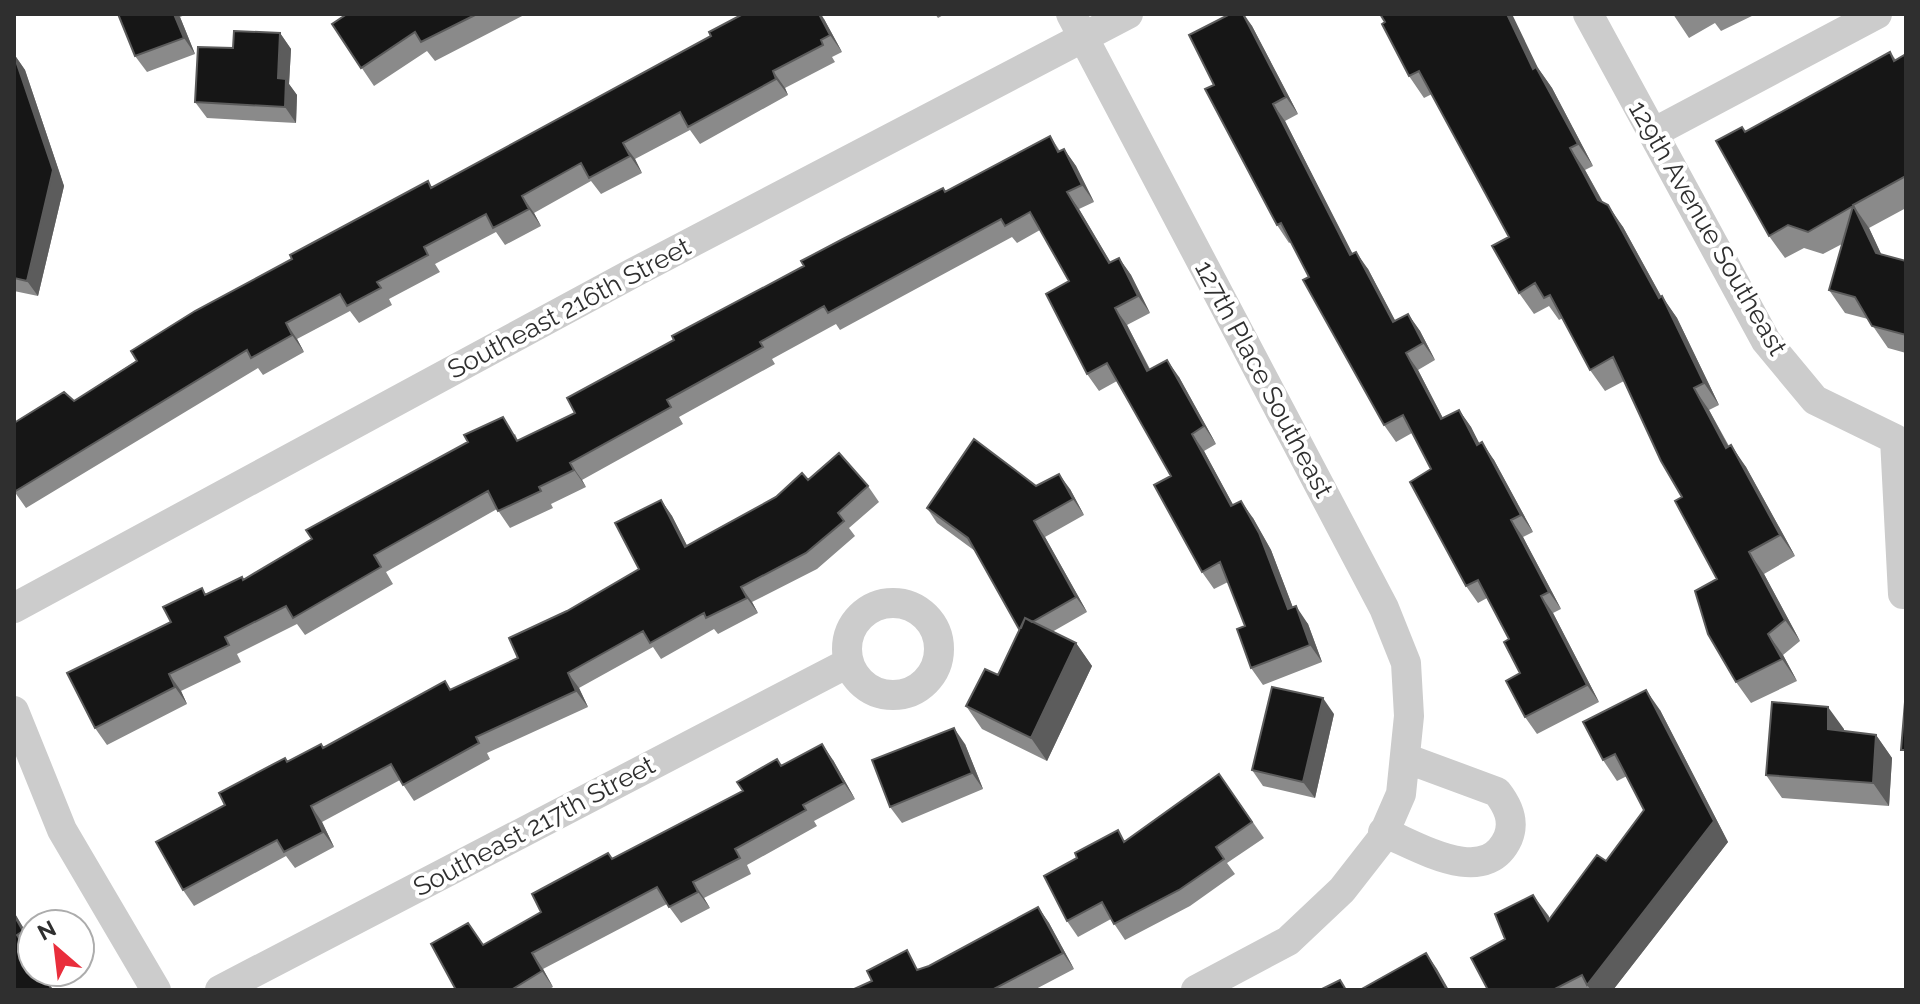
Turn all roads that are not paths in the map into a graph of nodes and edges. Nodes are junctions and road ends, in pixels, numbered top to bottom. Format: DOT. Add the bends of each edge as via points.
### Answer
graph roads {
  1 [pos="1128,14"];
  2 [pos="1588,14"];
  3 [pos="1877,14"];
  4 [pos="1077,26"];
  5 [pos="1653,133"];
  6 [pos="1901,439"];
  7 [pos="1903,594"];
  8 [pos="14,608"];
  9 [pos="848,663"];
  10 [pos="14,711"];
  11 [pos="1405,758"];
  12 [pos="1383,832"];
  13 [pos="156,990"];
  14 [pos="220,990"];
  15 [pos="1196,990"];
  1 -- 4 [label="street, Southeast 216th Street"];
  2 -- 5 [label="street, 129th Avenue Southeast"];
  3 -- 5 [label="street"];
  4 -- 8 [label="street, Southeast 216th Street"];
  4 -- 11 [label="street, 127th Place Southeast" via="1384,608 1406,663"];
  5 -- 6 [label="street, 129th Avenue Southeast" via="1766,341 1815,400"];
  6 -- 7 [label="street"];
  9 -- 14 [label="street, Southeast 217th Street"];
  10 -- 13 [label="street" via="62,830"];
  11 -- 12 [label="street, 127th Place Southeast" via="1401,794"];
  11 -- 12 [label="street" via="1497,792 1507,804 1509,835 1489,860 1473,864"];
  12 -- 15 [label="street, 127th Place Southeast" via="1342,890 1288,941"];
}
